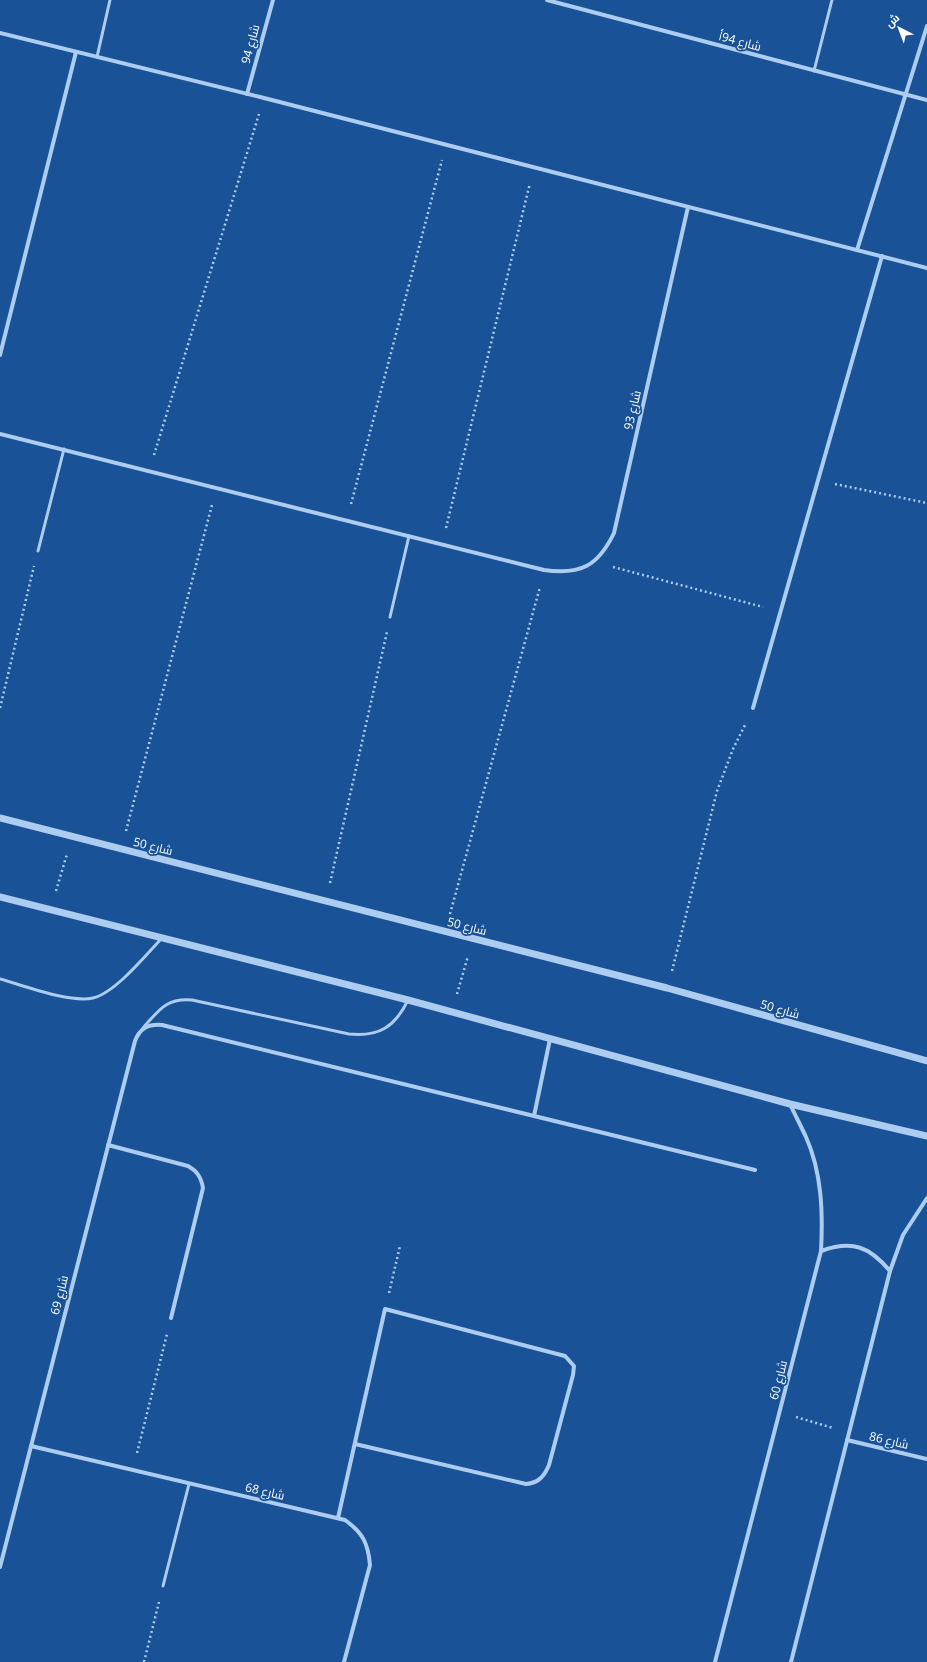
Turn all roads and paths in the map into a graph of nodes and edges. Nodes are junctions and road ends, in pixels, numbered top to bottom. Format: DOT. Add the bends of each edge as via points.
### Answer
graph roads {
  1 [pos="110,0"];
  2 [pos="273,0"];
  3 [pos="547,0"];
  4 [pos="832,0"];
  5 [pos="927,26"];
  6 [pos="0,33"];
  7 [pos="76,52"];
  8 [pos="97,57"];
  9 [pos="814,71"];
  10 [pos="247,94"];
  11 [pos="906,95"];
  12 [pos="264,98"];
  13 [pos="927,100"];
  14 [pos="446,144"];
  15 [pos="534,167"];
  16 [pos="688,207"];
  17 [pos="857,250"];
  18 [pos="882,256"];
  19 [pos="927,268"];
  20 [pos="0,355"];
  21 [pos="0,434"];
  22 [pos="64,449"];
  23 [pos="149,471"];
  24 [pos="818,480"];
  25 [pos="216,487"];
  26 [pos="927,503"];
  27 [pos="346,520"];
  28 [pos="409,536"];
  29 [pos="442,544"];
  30 [pos="38,551"];
  31 [pos="593,562"];
  32 [pos="544,570"];
  33 [pos="780,612"];
  34 [pos="390,617"];
  35 [pos="0,708"];
  36 [pos="753,708"];
  37 [pos="0,818"];
  38 [pos="72,836"];
  39 [pos="122,849"];
  40 [pos="0,897"];
  41 [pos="326,901"];
  42 [pos="51,910"];
  43 [pos="445,932"];
  44 [pos="162,938"];
  45 [pos="473,939"];
  46 [pos="0,979"];
  47 [pos="667,988"];
  48 [pos="408,1000"];
  49 [pos="452,1012"];
  50 [pos="142,1029"];
  51 [pos="550,1039"];
  52 [pos="927,1061"];
  53 [pos="790,1104"];
  54 [pos="534,1116"];
  55 [pos="927,1136"];
  56 [pos="108,1145"];
  57 [pos="755,1170"];
  58 [pos="927,1198"];
  59 [pos="400,1246"];
  60 [pos="821,1251"];
  61 [pos="890,1271"];
  62 [pos="386,1309"];
  63 [pos="171,1318"];
  64 [pos="780,1412"];
  65 [pos="849,1433"];
  66 [pos="847,1440"];
  67 [pos="355,1444"];
  68 [pos="31,1446"];
  69 [pos="927,1459"];
  70 [pos="133,1470"];
  71 [pos="189,1484"];
  72 [pos="338,1518"];
  73 [pos="0,1567"];
  74 [pos="163,1586"];
  75 [pos="144,1662"];
  76 [pos="344,1662"];
  77 [pos="715,1662"];
  78 [pos="791,1662"];
  1 -- 8 [label="lane"];
  2 -- 10 [label="street, شارع 94"];
  3 -- 9 [label="street, شارع 94أ"];
  4 -- 9 [label="lane"];
  5 -- 11 [label="street"];
  6 -- 7 [label="street"];
  7 -- 8 [label="street"];
  7 -- 20 [label="street"];
  8 -- 10 [label="street"];
  9 -- 11 [label="street, شارع 94أ"];
  10 -- 12 [label="street"];
  11 -- 13 [label="street, شارع 94أ"];
  11 -- 17 [label="street"];
  12 -- 14 [label="street"];
  12 -- 23 [label="path"];
  14 -- 15 [label="street"];
  14 -- 27 [label="path"];
  15 -- 16 [label="street"];
  15 -- 29 [label="path"];
  16 -- 17 [label="street"];
  16 -- 31 [label="street, شارع 93" via="614,533 606,549"];
  17 -- 18 [label="street"];
  18 -- 19 [label="street"];
  18 -- 24 [label="street"];
  21 -- 22 [label="street, شارع 93"];
  22 -- 23 [label="street, شارع 93"];
  22 -- 30 [label="lane"];
  23 -- 25 [label="street, شارع 93"];
  24 -- 26 [label="path"];
  24 -- 33 [label="street"];
  25 -- 27 [label="street, شارع 93"];
  25 -- 39 [label="path"];
  27 -- 28 [label="street, شارع 93"];
  28 -- 29 [label="street, شارع 93"];
  28 -- 34 [label="lane"];
  29 -- 32 [label="street, شارع 93"];
  30 -- 35 [label="path"];
  31 -- 32 [label="street, شارع 93" via="577,570"];
  31 -- 33 [label="path"];
  32 -- 43 [label="path"];
  33 -- 36 [label="street"];
  34 -- 41 [label="path"];
  36 -- 47 [label="path" via="732,749 717,791"];
  37 -- 38 [label="street, شارع 50"];
  38 -- 39 [label="street, شارع 50"];
  38 -- 42 [label="path"];
  39 -- 41 [label="street, شارع 50"];
  40 -- 42 [label="street"];
  41 -- 43 [label="street, شارع 50"];
  42 -- 44 [label="street"];
  43 -- 45 [label="street, شارع 50"];
  44 -- 46 [label="lane" via="108,991 94,998 77,999"];
  44 -- 48 [label="street"];
  45 -- 47 [label="street, شارع 50"];
  45 -- 49 [label="path"];
  47 -- 52 [label="street, شارع 50"];
  48 -- 49 [label="street"];
  48 -- 50 [label="lane" via="402,1014 391,1024 379,1032 364,1035 181,999 160,1008"];
  49 -- 51 [label="street"];
  50 -- 54 [label="street" via="148,1025 162,1025"];
  50 -- 56 [label="street, شارع 69" via="135,1041"];
  51 -- 53 [label="street"];
  51 -- 54 [label="street"];
  53 -- 55 [label="street"];
  53 -- 60 [label="street, شارع 60" via="807,1138 818,1175 823,1213"];
  54 -- 57 [label="street"];
  56 -- 63 [label="street" via="188,1166 194,1169 202,1181 203,1188"];
  56 -- 68 [label="street, شارع 69"];
  58 -- 61 [label="street" via="903,1235"];
  59 -- 62 [label="path"];
  60 -- 61 [label="street" via="836,1246 852,1246 867,1250 880,1259"];
  60 -- 64 [label="street, شارع 60"];
  61 -- 65 [label="street"];
  62 -- 67 [label="street"];
  62 -- 67 [label="street" via="565,1356 574,1366 573,1375 549,1465 541,1479 534,1483 526,1484"];
  63 -- 70 [label="path"];
  64 -- 65 [label="path"];
  64 -- 77 [label="street, شارع 60"];
  65 -- 66 [label="street"];
  66 -- 69 [label="street, شارع 86"];
  66 -- 78 [label="street"];
  67 -- 72 [label="street"];
  68 -- 70 [label="street, شارع 68"];
  68 -- 73 [label="street, شارع 69"];
  70 -- 71 [label="street, شارع 68"];
  71 -- 72 [label="street, شارع 68"];
  71 -- 74 [label="lane"];
  72 -- 76 [label="street, شارع 68" via="356,1528 364,1539 370,1565"];
  74 -- 75 [label="path"];
}
